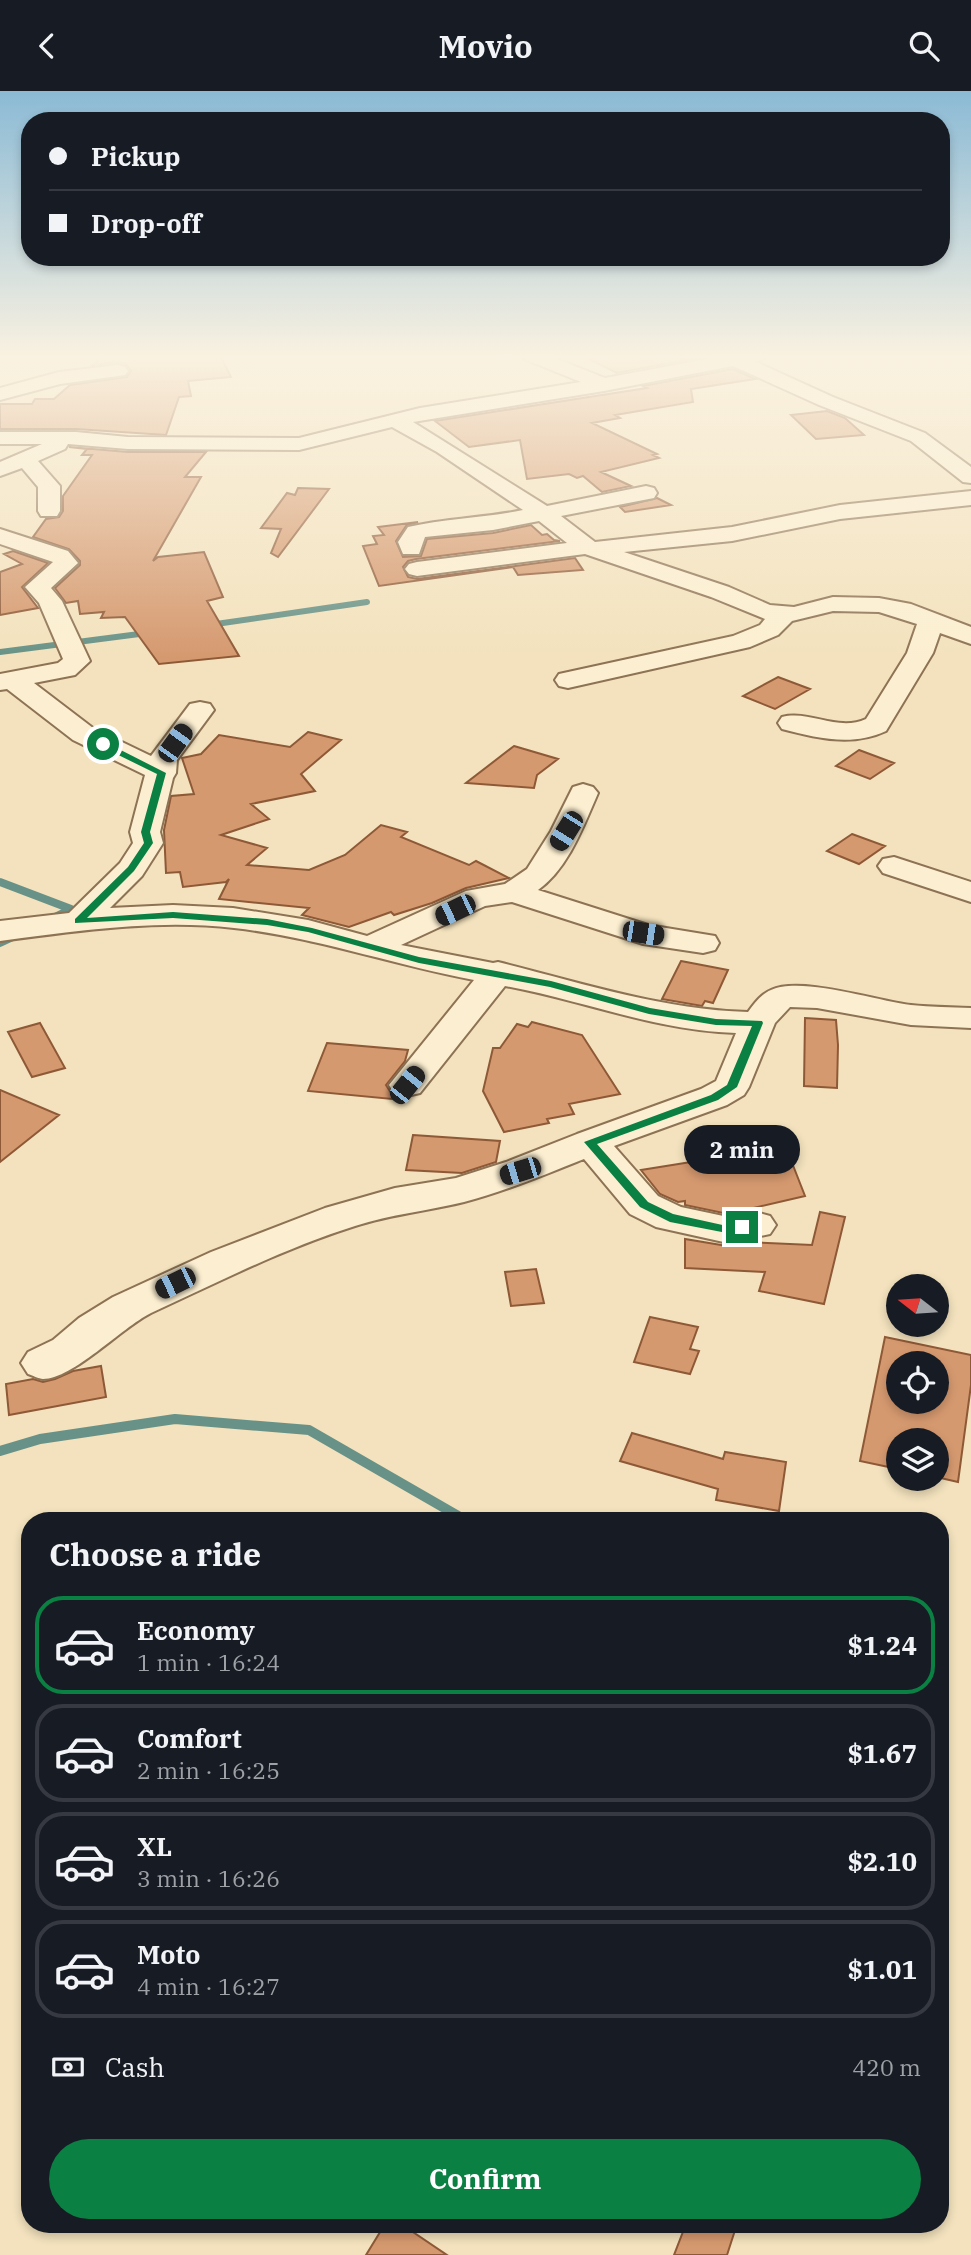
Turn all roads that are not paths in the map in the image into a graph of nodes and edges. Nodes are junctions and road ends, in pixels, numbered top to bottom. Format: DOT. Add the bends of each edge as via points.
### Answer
graph roads {
  1 [pos="32,456"];
  2 [pos="237,456"];
  3 [pos="457,456"];
  4 [pos="943,456"];
  5 [pos="25,459"];
  6 [pos="69,463"];
  7 [pos="213,465"];
  8 [pos="0,470"];
  9 [pos="971,477"];
  10 [pos="646,493"];
  11 [pos="971,498"];
  12 [pos="49,511"];
  13 [pos="544,514"];
  14 [pos="0,536"];
  15 [pos="590,548"];
  16 [pos="784,615"];
  17 [pos="931,621"];
  18 [pos="971,636"];
  19 [pos="568,680"];
  20 [pos="7,681"];
  21 [pos="200,710"];
  22 [pos="792,723"];
  23 [pos="162,773"];
  24 [pos="583,793"];
  25 [pos="894,866"];
  26 [pos="514,892"];
  27 [pos="971,892"];
  28 [pos="79,921"];
  29 [pos="0,931"];
  30 [pos="703,943"];
  31 [pos="372,946"];
  32 [pos="498,972"];
  33 [pos="971,1018"];
  34 [pos="758,1023"];
  35 [pos="407,1085"];
  36 [pos="590,1142"];
  37 [pos="757,1225"];
  38 [pos="43,1363"];
  1 -- 5 [label="street"];
  2 -- 7 [label="street"];
  3 -- 13 [label="street"];
  4 -- 9 [label="street"];
  5 -- 6 [label="street"];
  5 -- 8 [label="street"];
  5 -- 12 [label="street" via="50,486"];
  10 -- 13 [label="street"];
  11 -- 15 [label="street" via="840,512 732,534"];
  13 -- 15 [label="street"];
  13 -- 15 [label="street" via="416,532 410,542 414,559"];
  14 -- 20 [label="street" via="60,556 66,563 37,587 50,601 77,661 66,669"];
  15 -- 16 [label="street"];
  16 -- 17 [label="street" via="856,603 902,609"];
  16 -- 19 [label="street" via="769,630 741,642"];
  17 -- 18 [label="street"];
  17 -- 22 [label="street" via="920,653 876,725 845,733"];
  20 -- 23 [label="street" via="83,734"];
  21 -- 23 [label="street" via="163,759"];
  23 -- 28 [label="street" via="145,832 148,843 131,869"];
  24 -- 26 [label="street" via="539,875"];
  25 -- 27 [label="street"];
  26 -- 30 [label="street" via="643,933"];
  26 -- 31 [label="street" via="477,898"];
  28 -- 29 [label="street"];
  28 -- 31 [label="street" via="173,915 233,918"];
  31 -- 32 [label="street" via="419,960"];
  32 -- 34 [label="street" via="678,1017"];
  32 -- 35 [label="street"];
  33 -- 34 [label="street" via="911,1015 817,998 782,997"];
  34 -- 36 [label="street" via="731,1087"];
  36 -- 37 [label="street" via="644,1205 670,1218 727,1230"];
  36 -- 38 [label="street" via="460,1189 339,1217 225,1262 128,1307 75,1347"];
}
